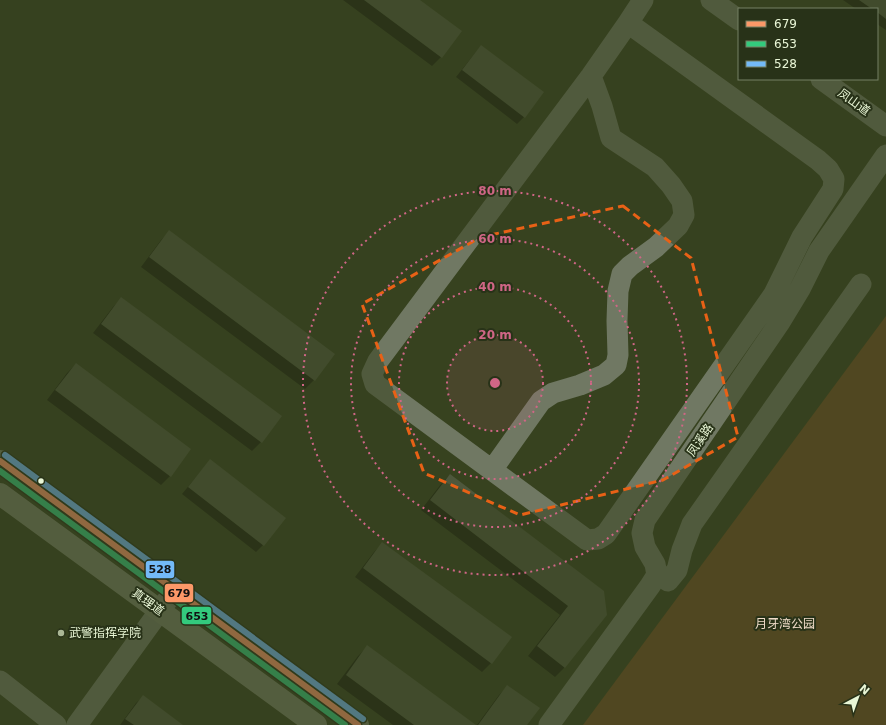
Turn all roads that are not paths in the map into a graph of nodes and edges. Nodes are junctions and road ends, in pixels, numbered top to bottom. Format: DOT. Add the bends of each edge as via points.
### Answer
graph roads {
  1 [pos="643,0"];
  2 [pos="711,0"];
  3 [pos="728,0"];
  4 [pos="739,8"];
  5 [pos="738,19"];
  6 [pos="628,23"];
  7 [pos="591,76"];
  8 [pos="822,80"];
  9 [pos="837,80"];
  10 [pos="886,116"];
  11 [pos="886,126"];
  12 [pos="886,155"];
  13 [pos="886,169"];
  14 [pos="861,284"];
  15 [pos="0,460"];
  16 [pos="492,470"];
  17 [pos="0,494"];
  18 [pos="668,581"];
  19 [pos="174,591"];
  20 [pos="160,611"];
  21 [pos="0,681"];
  22 [pos="56,725"];
  23 [pos="77,725"];
  24 [pos="316,725"];
  25 [pos="358,725"];
  26 [pos="549,725"];
  27 [pos="561,725"];
  1 -- 6 [label="street"];
  2 -- 5 [label="street"];
  3 -- 4 [label="street"];
  6 -- 7 [label="street"];
  6 -- 16 [label="street" via="818,160 834,179 833,189 802,237 774,294 606,534 598,540 587,540"];
  7 -- 16 [label="street" via="611,138 655,167 682,201 684,215 678,226 656,247 622,274 618,290 616,366 604,375 553,393 541,401"];
  7 -- 16 [label="street" via="378,360 372,374 375,384"];
  8 -- 11 [label="street, 凤山道"];
  9 -- 10 [label="street, 凤山道"];
  12 -- 26 [label="street, 凤溪路" via="819,251 780,322 645,520 642,534 645,548 655,564 657,575"];
  13 -- 18 [label="street, 凤溪路" via="825,261 790,323 656,521 651,531 653,541 669,568"];
  14 -- 18 [label="street" via="692,524 677,570"];
  15 -- 19 [label="main road, 真理道"];
  17 -- 20 [label="main road, 真理道"];
  18 -- 27 [label="street"];
  19 -- 20 [label="street"];
  19 -- 25 [label="main road, 真理道"];
  20 -- 23 [label="street"];
  20 -- 24 [label="main road, 真理道"];
  21 -- 22 [label="street"];
}
